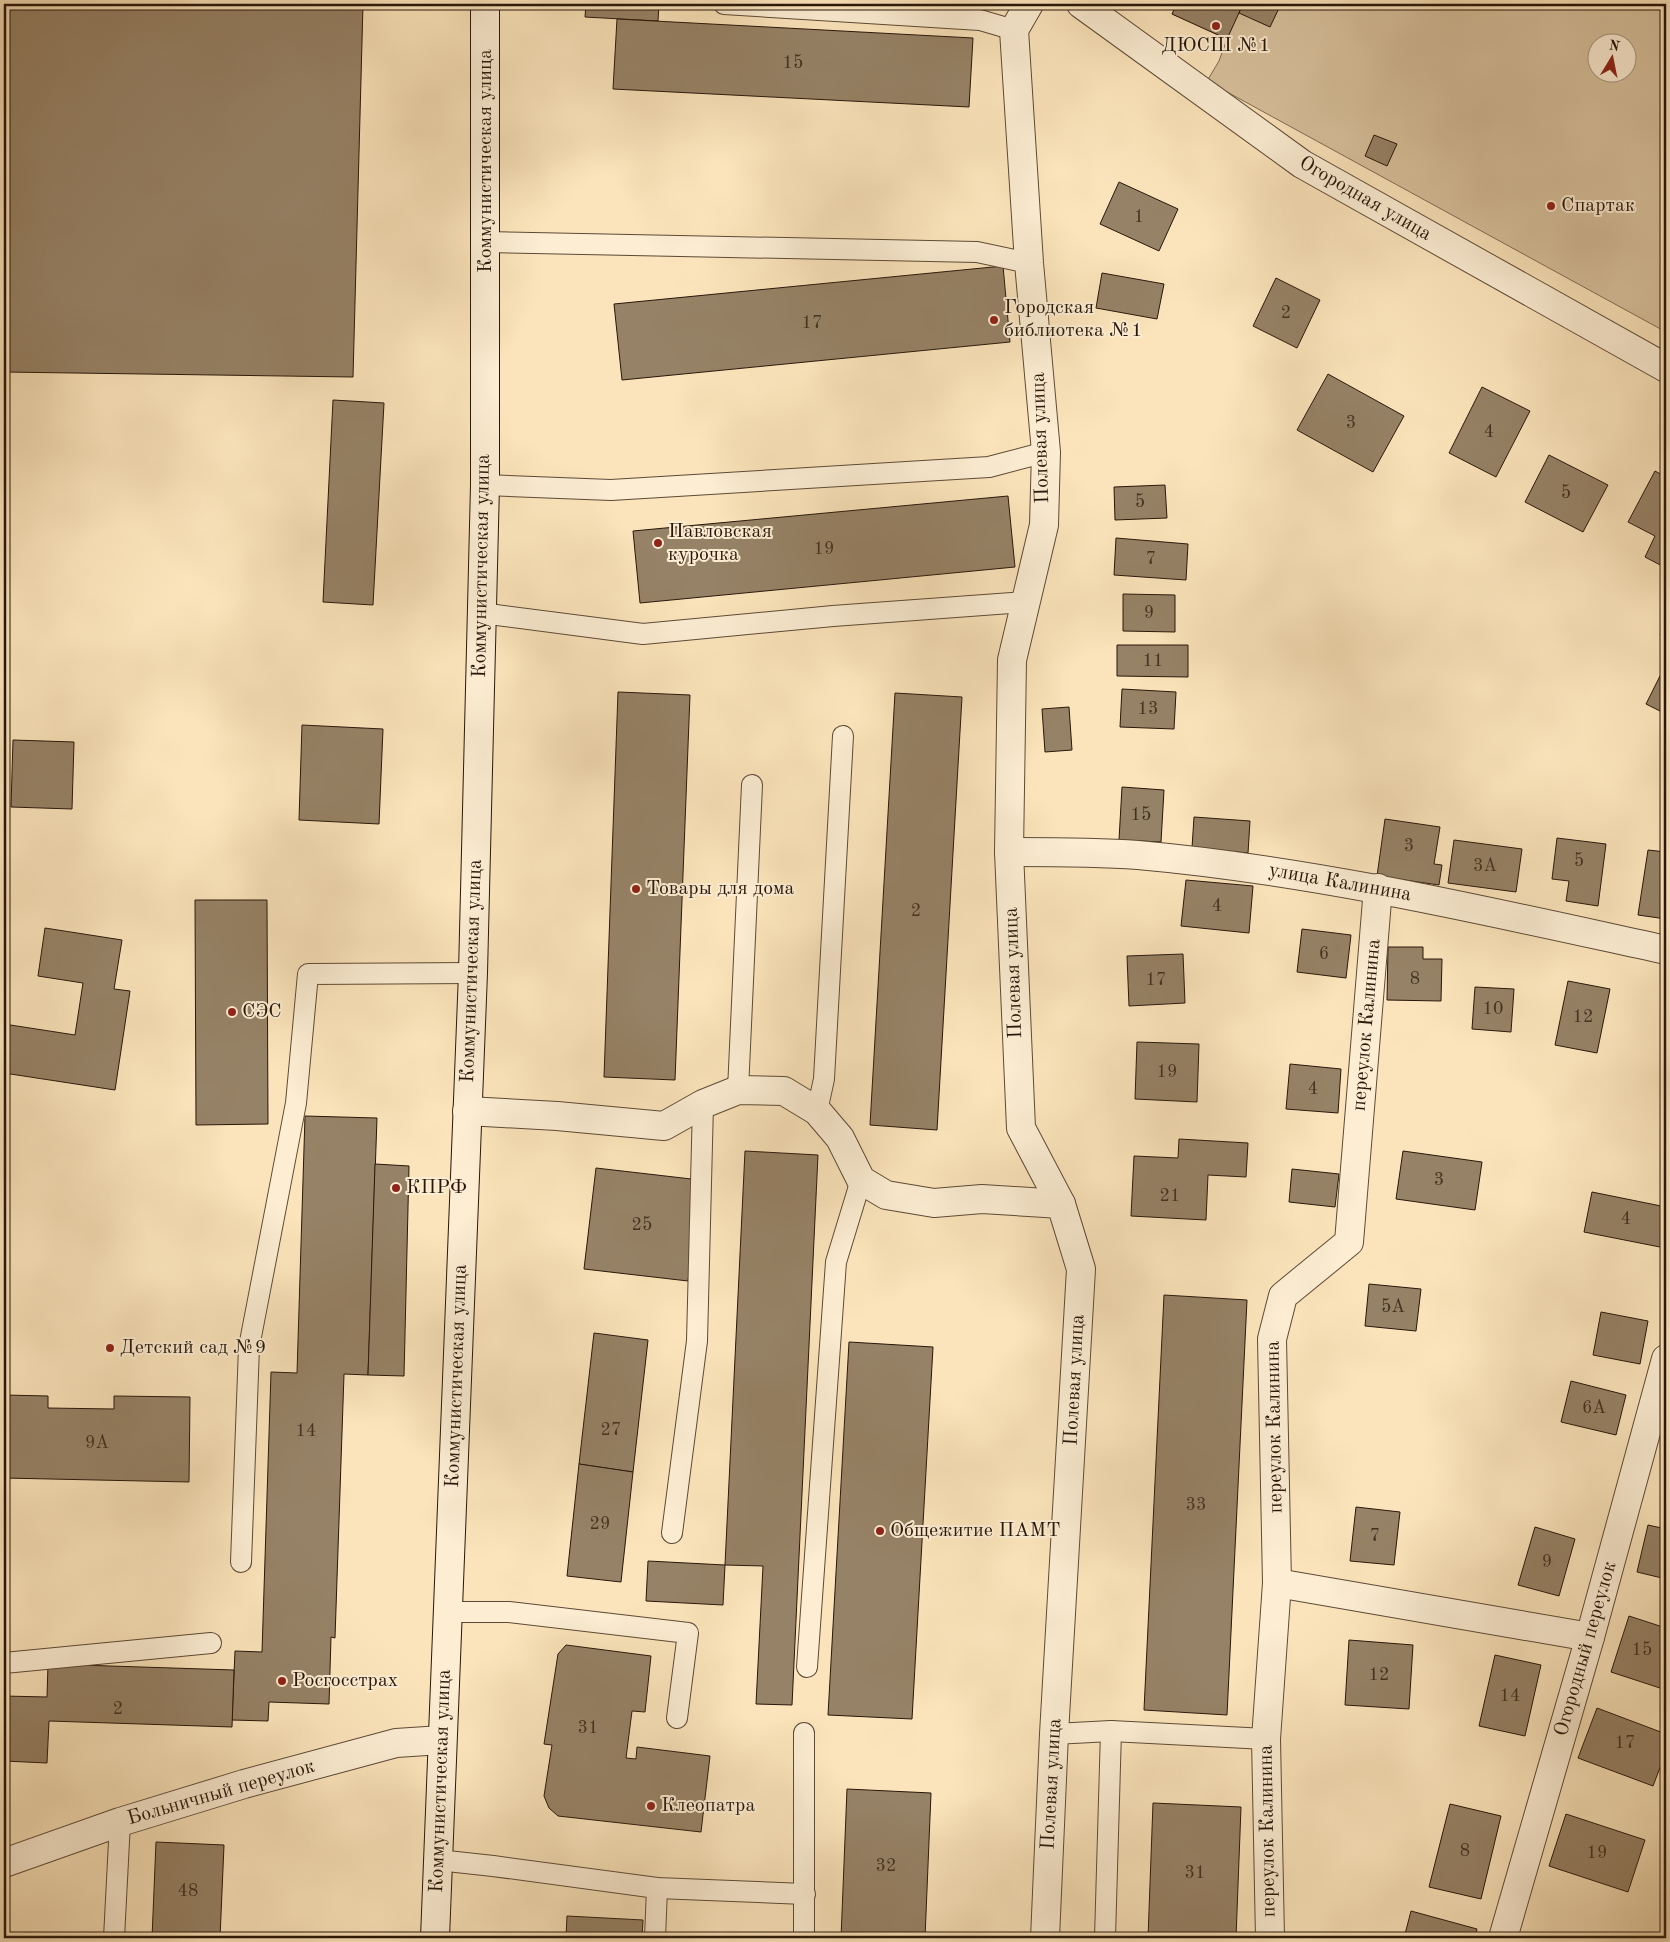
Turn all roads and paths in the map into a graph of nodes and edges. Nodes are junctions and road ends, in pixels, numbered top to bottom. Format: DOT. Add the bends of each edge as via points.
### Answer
graph roads {
  1 [pos="485,4"];
  2 [pos="724,4"];
  3 [pos="1029,4"];
  4 [pos="1081,4"];
  5 [pos="1014,30"];
  6 [pos="486,242"];
  7 [pos="1029,263"];
  8 [pos="1666,368"];
  9 [pos="1046,452"];
  10 [pos="485,485"];
  11 [pos="1026,602"];
  12 [pos="481,613"];
  13 [pos="843,736"];
  14 [pos="752,785"];
  15 [pos="1009,852"];
  16 [pos="1378,888"];
  17 [pos="1666,950"];
  18 [pos="473,973"];
  19 [pos="738,1090"];
  20 [pos="703,1104"];
  21 [pos="467,1111"];
  22 [pos="817,1112"];
  23 [pos="861,1180"];
  24 [pos="1061,1204"];
  25 [pos="1666,1359"];
  26 [pos="672,1533"];
  27 [pos="241,1562"];
  28 [pos="1277,1583"];
  29 [pos="448,1612"];
  30 [pos="1590,1637"];
  31 [pos="211,1642"];
  32 [pos="4,1663"];
  33 [pos="807,1668"];
  34 [pos="677,1718"];
  35 [pos="1111,1731"];
  36 [pos="804,1734"];
  37 [pos="1054,1734"];
  38 [pos="442,1740"];
  39 [pos="1266,1740"];
  40 [pos="120,1822"];
  41 [pos="438,1860"];
  42 [pos="4,1863"];
  43 [pos="657,1888"];
  44 [pos="805,1894"];
  45 [pos="114,1938"];
  46 [pos="435,1938"];
  47 [pos="655,1938"];
  48 [pos="804,1938"];
  49 [pos="1045,1938"];
  50 [pos="1105,1938"];
  51 [pos="1270,1938"];
  52 [pos="1503,1938"];
  1 -- 6 [label="street, Коммунистическая улица"];
  2 -- 5 [label="lane" via="980,20"];
  3 -- 5 [label="street"];
  4 -- 8 [label="street, Огородная улица" via="1302,164"];
  5 -- 7 [label="street, Полевая улица"];
  6 -- 7 [label="lane" via="977,252"];
  6 -- 10 [label="street, Коммунистическая улица"];
  7 -- 9 [label="street, Полевая улица"];
  9 -- 10 [label="lane" via="989,467 611,490"];
  9 -- 11 [label="street, Полевая улица" via="1044,525"];
  10 -- 12 [label="street, Коммунистическая улица"];
  11 -- 12 [label="lane" via="643,634"];
  11 -- 15 [label="street, Полевая улица" via="1012,660"];
  12 -- 18 [label="street, Коммунистическая улица"];
  13 -- 22 [label="lane" via="824,1079"];
  14 -- 19 [label="lane"];
  15 -- 16 [label="street, улица Калинина" via="1138,855"];
  15 -- 24 [label="street, Полевая улица" via="1021,1128"];
  16 -- 17 [label="street, улица Калинина"];
  16 -- 28 [label="street, переулок Калинина" via="1349,1242 1283,1296 1272,1339"];
  18 -- 21 [label="street, Коммунистическая улица"];
  18 -- 27 [label="lane" via="308,974 296,1103 249,1347"];
  19 -- 20 [label="street"];
  19 -- 22 [label="street" via="784,1091"];
  20 -- 21 [label="street" via="664,1126"];
  20 -- 26 [label="lane" via="697,1341"];
  21 -- 29 [label="street, Коммунистическая улица"];
  22 -- 23 [label="street" via="840,1138"];
  23 -- 24 [label="street" via="886,1195 934,1203 982,1199"];
  23 -- 33 [label="lane" via="836,1262"];
  24 -- 37 [label="street, Полевая улица" via="1081,1269"];
  25 -- 30 [label="street, Огородный переулок"];
  28 -- 30 [label="street"];
  28 -- 39 [label="street, переулок Калинина"];
  29 -- 34 [label="lane" via="509,1612 688,1634"];
  29 -- 38 [label="street, Коммунистическая улица"];
  30 -- 52 [label="street, Огородный переулок"];
  31 -- 32 [label="lane"];
  35 -- 37 [label="lane"];
  35 -- 39 [label="lane"];
  35 -- 50 [label="lane"];
  36 -- 44 [label="lane"];
  37 -- 49 [label="street, Полевая улица"];
  38 -- 40 [label="street, Больничный переулок" via="396,1743"];
  38 -- 41 [label="street, Коммунистическая улица"];
  39 -- 51 [label="street, переулок Калинина"];
  40 -- 42 [label="street, Больничный переулок"];
  40 -- 45 [label="lane"];
  41 -- 43 [label="lane"];
  41 -- 46 [label="street, Коммунистическая улица"];
  43 -- 44 [label="lane"];
  43 -- 47 [label="lane"];
  44 -- 48 [label="lane"];
}
